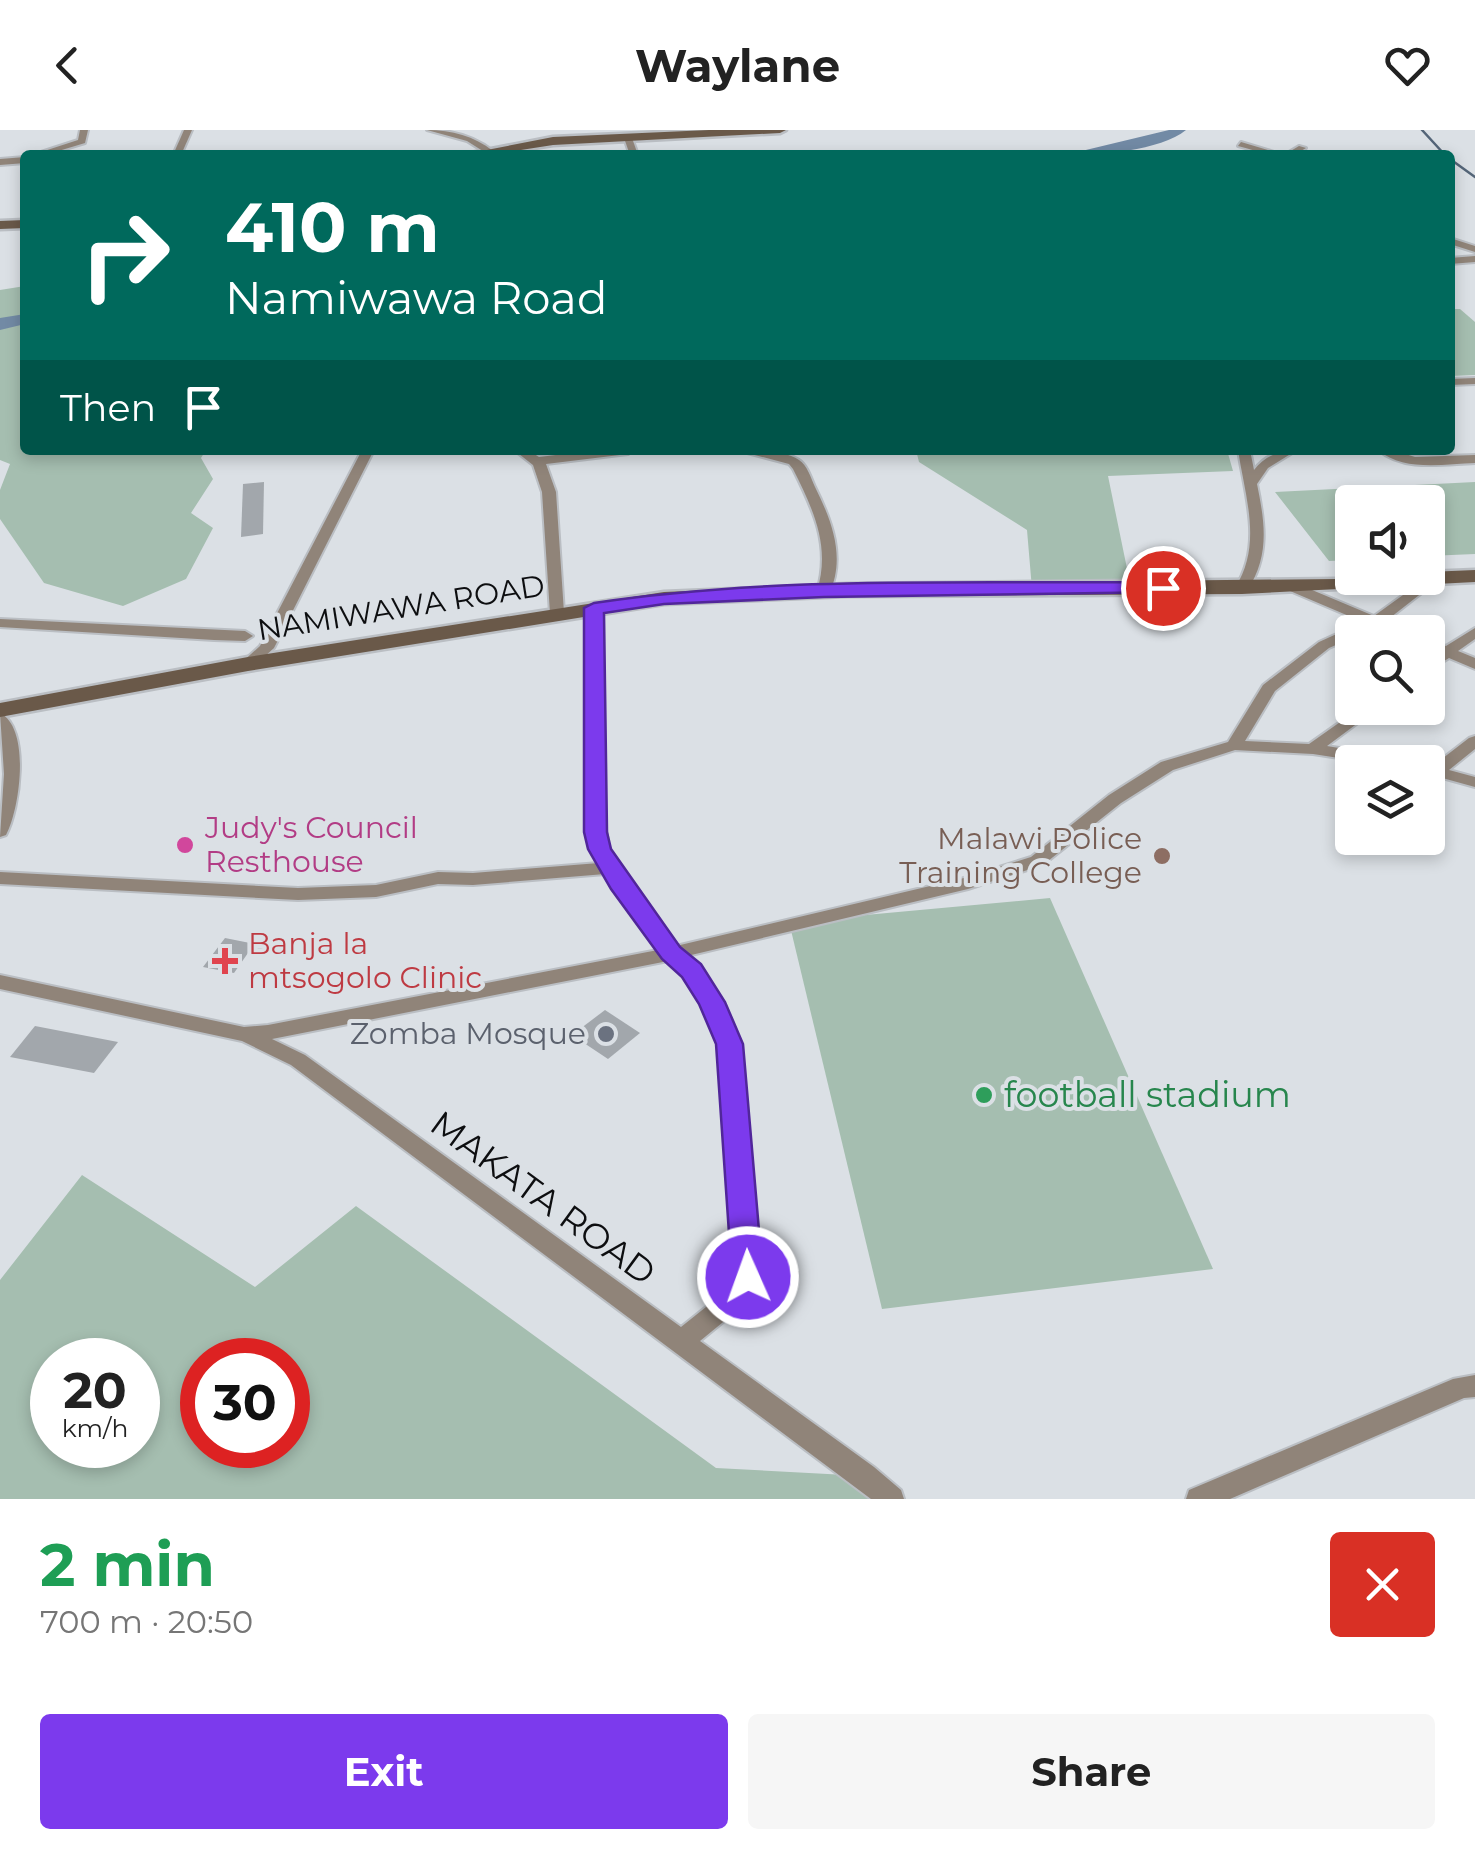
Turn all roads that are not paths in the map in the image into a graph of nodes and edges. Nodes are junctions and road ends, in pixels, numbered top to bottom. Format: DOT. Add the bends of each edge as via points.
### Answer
graph roads {
  1 [pos="84,130"];
  2 [pos="431,130"];
  3 [pos="780,130"];
  4 [pos="552,135"];
  5 [pos="628,138"];
  6 [pos="1241,144"];
  7 [pos="1302,148"];
  8 [pos="54,150"];
  9 [pos="488,150"];
  10 [pos="493,150"];
  11 [pos="632,150"];
  12 [pos="1262,150"];
  13 [pos="1298,150"];
  14 [pos="365,455"];
  15 [pos="528,455"];
  16 [pos="587,455"];
  17 [pos="763,455"];
  18 [pos="1245,455"];
  19 [pos="1283,455"];
  20 [pos="1390,455"];
  21 [pos="1475,459"];
  22 [pos="537,461"];
  23 [pos="1249,486"];
  24 [pos="1475,576"];
  25 [pos="1445,577"];
  26 [pos="1335,582"];
  27 [pos="1288,584"];
  28 [pos="1242,588"];
  29 [pos="824,591"];
  30 [pos="1410,595"];
  31 [pos="594,608"];
  32 [pos="557,613"];
  33 [pos="1359,615"];
  34 [pos="1384,615"];
  35 [pos="0,624"];
  36 [pos="1475,632"];
  37 [pos="245,636"];
  38 [pos="1335,640"];
  39 [pos="1447,652"];
  40 [pos="248,664"];
  41 [pos="1475,664"];
  42 [pos="0,714"];
  43 [pos="1346,725"];
  44 [pos="1475,741"];
  45 [pos="1234,744"];
  46 [pos="1313,748"];
  47 [pos="1335,752"];
  48 [pos="1445,761"];
  49 [pos="1445,774"];
  50 [pos="1475,782"];
  51 [pos="0,831"];
  52 [pos="610,868"];
  53 [pos="0,878"];
  54 [pos="671,953"];
  55 [pos="3,987"];
  56 [pos="244,1034"];
  57 [pos="680,1342"];
  58 [pos="1475,1386"];
  59 [pos="891,1499"];
  60 [pos="1198,1499"];
  1 -- 8 [label="street" via="82,142"];
  2 -- 9 [label="street" via="470,138"];
  3 -- 5 [label="street"];
  4 -- 5 [label="street"];
  4 -- 10 [label="street"];
  5 -- 11 [label="street"];
  6 -- 12 [label="street"];
  7 -- 13 [label="street"];
  14 -- 40 [label="street" via="266,648"];
  15 -- 22 [label="street"];
  16 -- 22 [label="street"];
  17 -- 29 [label="street" via="799,467 832,547"];
  18 -- 23 [label="street"];
  19 -- 23 [label="street"];
  20 -- 21 [label="street"];
  22 -- 32 [label="street" via="549,492"];
  23 -- 28 [label="street" via="1260,552"];
  24 -- 25 [label="street, NAMIWAWA ROAD"];
  26 -- 27 [label="street, NAMIWAWA ROAD"];
  27 -- 28 [label="street, NAMIWAWA ROAD"];
  27 -- 33 [label="street"];
  28 -- 29 [label="street, NAMIWAWA ROAD"];
  29 -- 31 [label="street, NAMIWAWA ROAD"];
  30 -- 34 [label="street"];
  31 -- 32 [label="street, NAMIWAWA ROAD"];
  31 -- 52 [label="street" via="595,832"];
  32 -- 40 [label="street, NAMIWAWA ROAD"];
  35 -- 37 [label="street"];
  36 -- 39 [label="street"];
  38 -- 45 [label="street" via="1268,688"];
  39 -- 41 [label="street"];
  40 -- 42 [label="street, NAMIWAWA ROAD"];
  42 -- 51 [label="street" via="14,760"];
  43 -- 46 [label="street"];
  44 -- 48 [label="street"];
  45 -- 46 [label="street"];
  45 -- 54 [label="street" via="1167,766 1037,861"];
  46 -- 47 [label="street"];
  49 -- 50 [label="street"];
  52 -- 53 [label="street" via="298,894"];
  52 -- 54 [label="street"];
  54 -- 56 [label="street"];
  54 -- 57 [label="street" via="692,971 730,1044 749,1266 730,1302"];
  55 -- 56 [label="street"];
  56 -- 57 [label="street, MAKATA ROAD" via="298,1060"];
  57 -- 59 [label="street, MAKATA ROAD"];
  58 -- 60 [label="street"];
}
